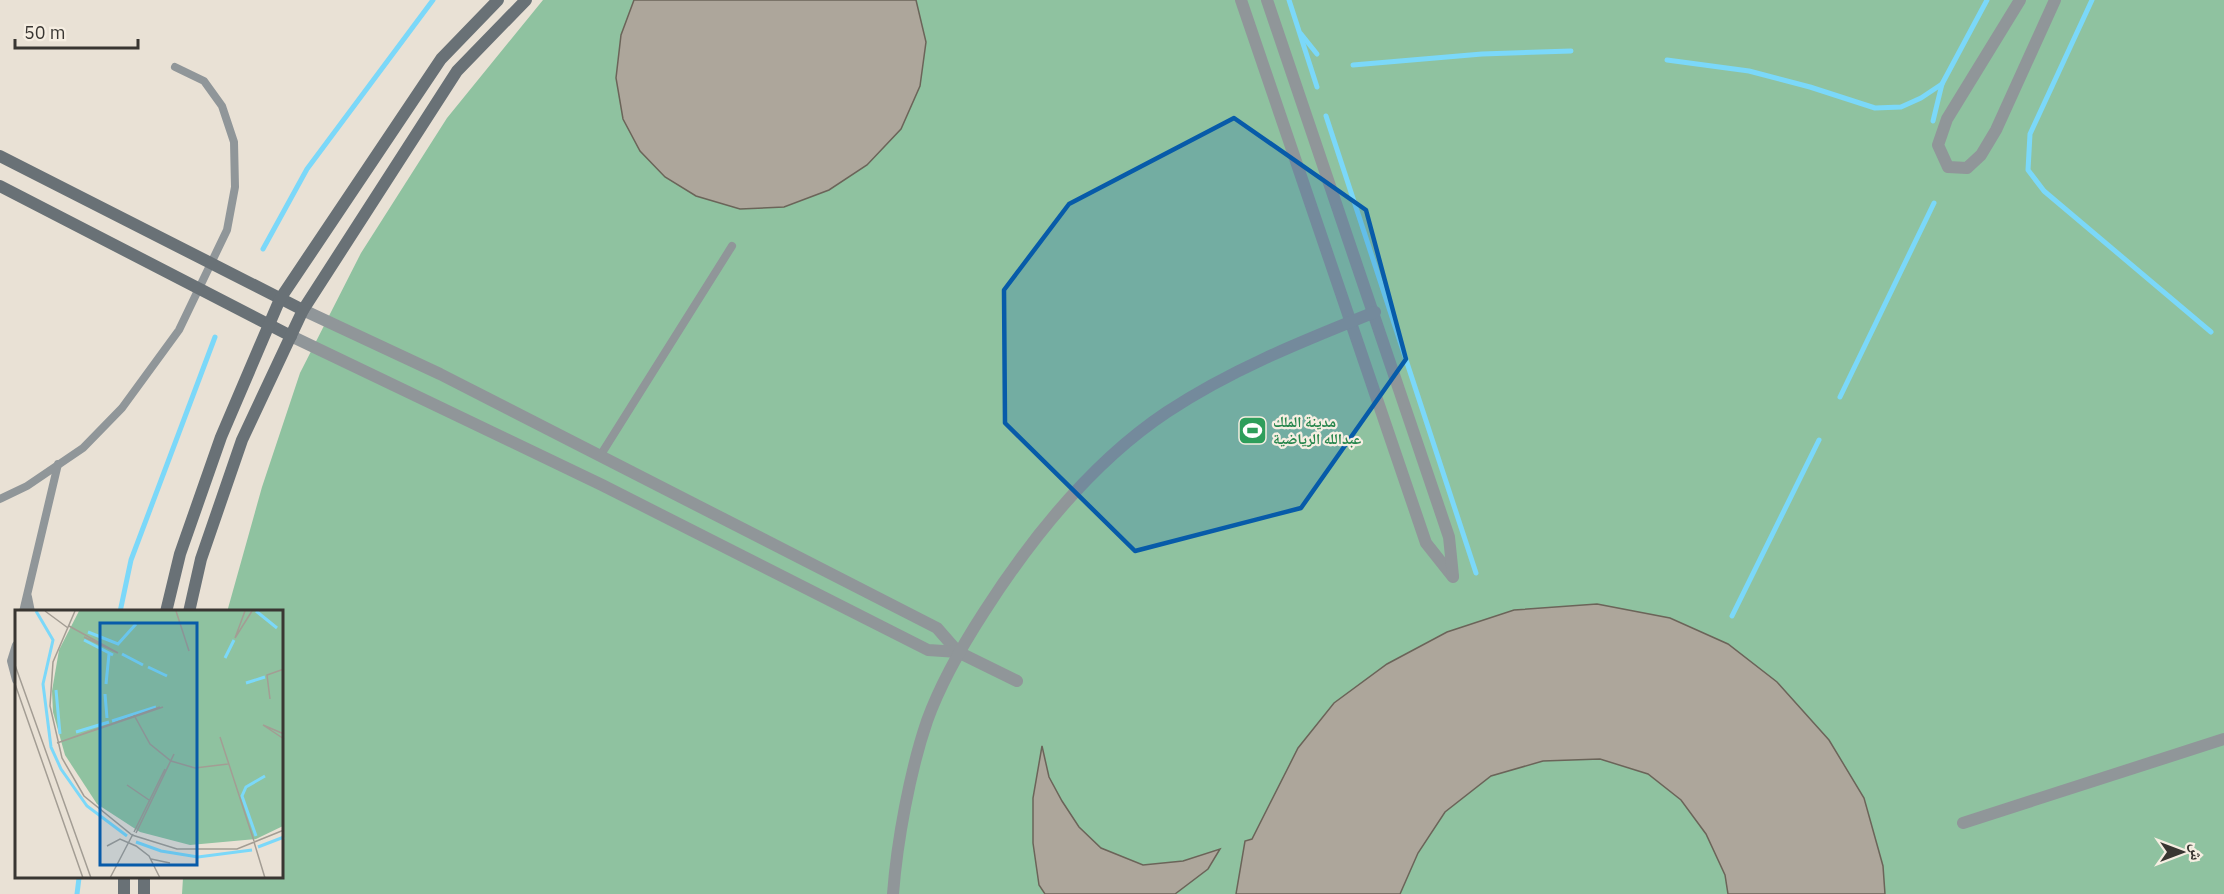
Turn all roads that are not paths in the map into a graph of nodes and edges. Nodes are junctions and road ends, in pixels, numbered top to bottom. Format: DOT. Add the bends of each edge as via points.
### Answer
graph roads {
  1 [pos="498,0"];
  2 [pos="526,0"];
  3 [pos="1241,0"];
  4 [pos="1267,0"];
  5 [pos="2020,0"];
  6 [pos="2055,0"];
  7 [pos="175,67"];
  8 [pos="0,156"];
  9 [pos="0,186"];
  10 [pos="732,246"];
  11 [pos="211,264"];
  12 [pos="199,289"];
  13 [pos="280,299"];
  14 [pos="303,310"];
  15 [pos="1375,312"];
  16 [pos="1352,321"];
  17 [pos="268,325"];
  18 [pos="291,336"];
  19 [pos="600,456"];
  20 [pos="58,464"];
  21 [pos="0,499"];
  22 [pos="27,593"];
  23 [pos="23,610"];
  24 [pos="31,610"];
  25 [pos="166,610"];
  26 [pos="189,610"];
  27 [pos="15,648"];
  28 [pos="958,652"];
  29 [pos="15,676"];
  30 [pos="1017,681"];
  31 [pos="2224,739"];
  32 [pos="1963,823"];
  33 [pos="894,894"];
  1 -- 13 [label="main road" via="441,59"];
  2 -- 14 [label="main road" via="457,71"];
  3 -- 16 [label="street"];
  4 -- 15 [label="street"];
  5 -- 6 [label="street" via="1947,119 1938,145 1948,167 1967,168 1981,156"];
  7 -- 11 [label="lane" via="204,81 222,106 234,142 235,187 227,230"];
  8 -- 11 [label="main road"];
  9 -- 12 [label="main road"];
  10 -- 19 [label="lane"];
  11 -- 12 [label="lane"];
  11 -- 13 [label="main road"];
  12 -- 17 [label="main road"];
  12 -- 20 [label="lane" via="179,330 122,408 83,448"];
  13 -- 14 [label="main road"];
  13 -- 17 [label="main road"];
  14 -- 18 [label="main road"];
  14 -- 19 [label="street" via="440,374"];
  15 -- 16 [label="street"];
  15 -- 16 [label="street" via="1449,537 1453,577 1426,543"];
  16 -- 28 [label="street" via="1288,346 1224,378 1165,413 1111,457 1057,511 1002,584"];
  17 -- 18 [label="main road"];
  17 -- 25 [label="main road" via="221,437 180,554"];
  18 -- 26 [label="main road" via="242,440 201,559"];
  18 -- 28 [label="street" via="602,485 928,650"];
  19 -- 28 [label="street" via="937,628"];
  20 -- 21 [label="lane"];
  20 -- 22 [label="lane"];
  22 -- 23 [label="lane"];
  22 -- 24 [label="lane"];
  27 -- 29 [label="lane" via="11,661"];
  28 -- 30 [label="street"];
  28 -- 33 [label="street" via="927,720 907,799"];
  31 -- 32 [label="street"];
}
